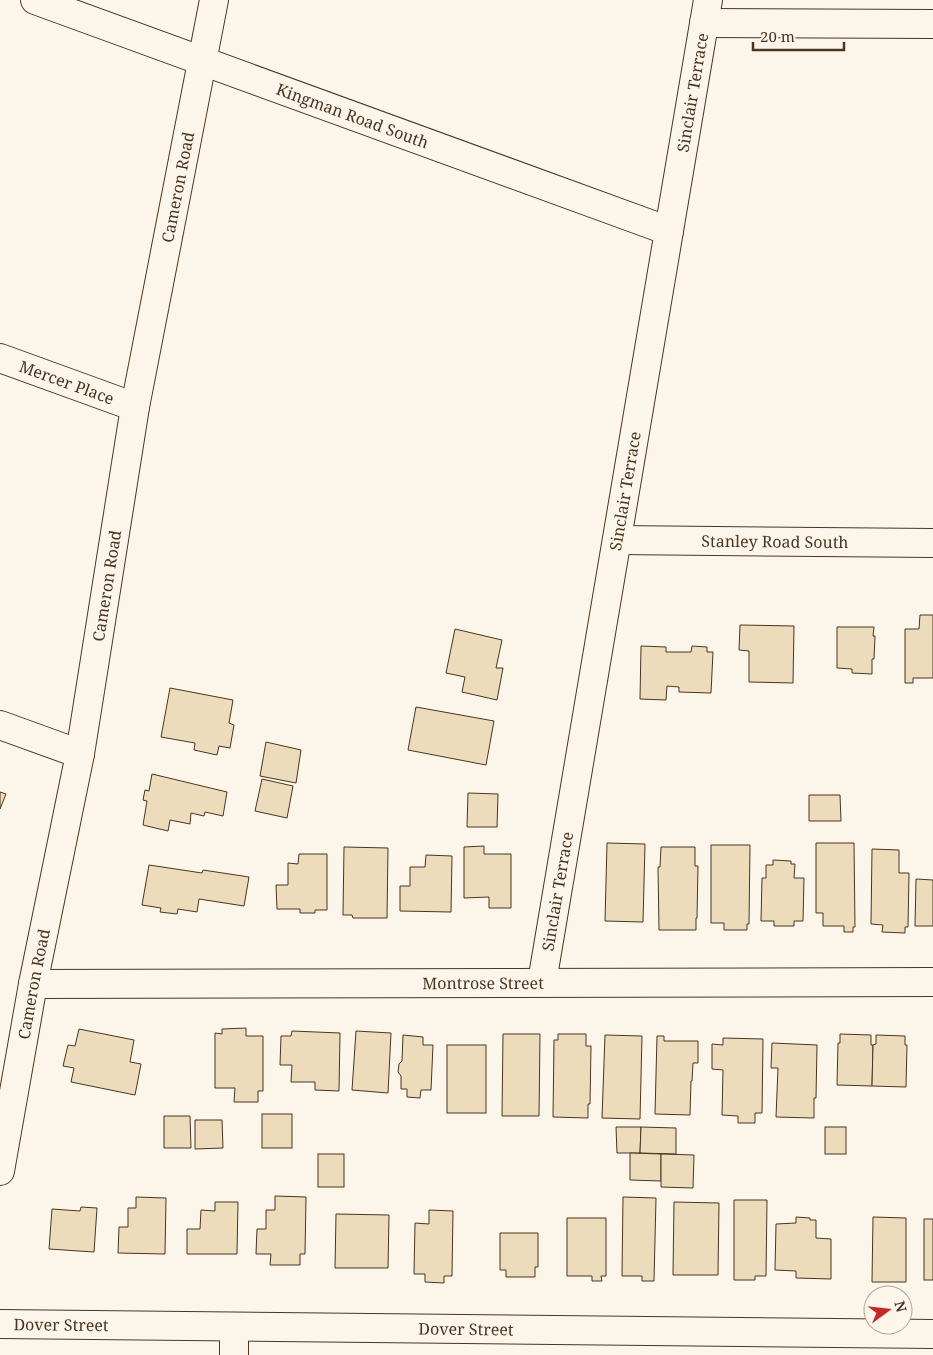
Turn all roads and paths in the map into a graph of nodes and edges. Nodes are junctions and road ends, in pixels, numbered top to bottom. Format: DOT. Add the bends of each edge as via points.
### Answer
graph roads {
  1 [pos="35,0"];
  2 [pos="214,0"];
  3 [pos="706,12"];
  4 [pos="933,24"];
  5 [pos="202,61"];
  6 [pos="669,231"];
  7 [pos="0,358"];
  8 [pos="135,407"];
  9 [pos="616,540"];
  10 [pos="933,543"];
  11 [pos="0,725"];
  12 [pos="80,754"];
  13 [pos="542,982"];
  14 [pos="933,982"];
  15 [pos="33,984"];
  16 [pos="5,1109"];
  17 [pos="0,1171"];
  18 [pos="0,1324"];
  19 [pos="234,1328"];
  20 [pos="933,1334"];
  21 [pos="234,1355"];
  1 -- 5 [label="street, Kingman Road South"];
  2 -- 5 [label="street, Cameron Road"];
  3 -- 4 [label="street"];
  3 -- 6 [label="street, Sinclair Terrace"];
  5 -- 6 [label="street, Kingman Road South"];
  5 -- 8 [label="street, Cameron Road"];
  6 -- 9 [label="street, Sinclair Terrace"];
  7 -- 8 [label="street, Mercer Place"];
  8 -- 12 [label="street, Cameron Road"];
  9 -- 10 [label="street, Stanley Road South"];
  9 -- 13 [label="street, Sinclair Terrace"];
  11 -- 12 [label="street"];
  12 -- 15 [label="street, Cameron Road"];
  13 -- 14 [label="street, Montrose Street"];
  13 -- 15 [label="street, Montrose Street"];
  15 -- 16 [label="street, Cameron Road"];
  16 -- 17 [label="street, Cameron Road"];
  18 -- 19 [label="street, Dover Street"];
  19 -- 20 [label="street, Dover Street"];
  19 -- 21 [label="street"];
}
